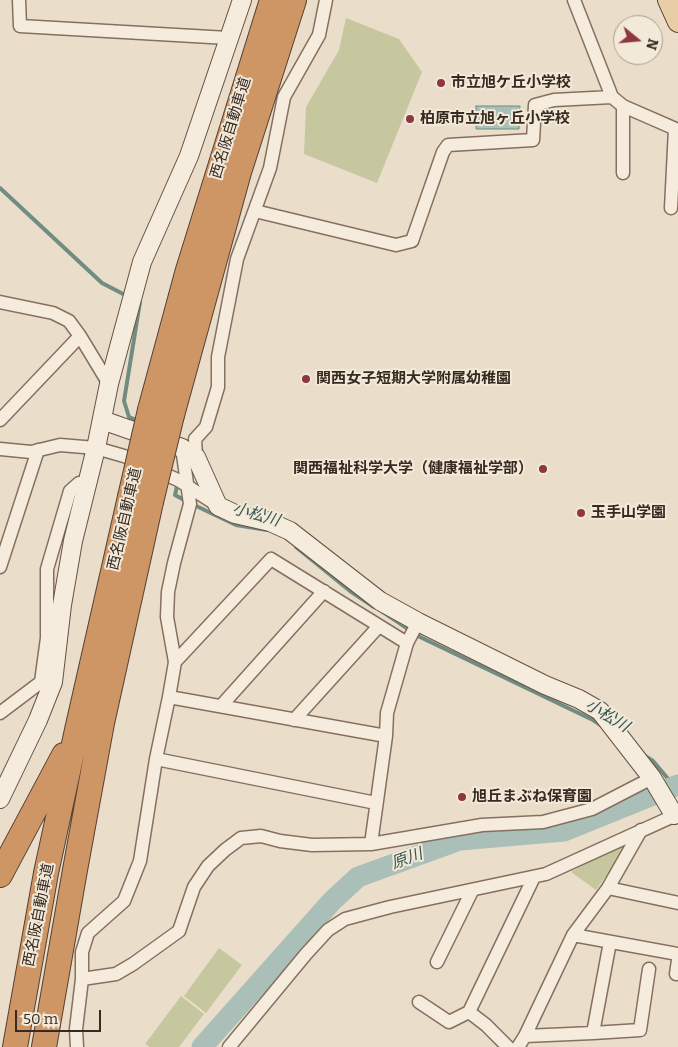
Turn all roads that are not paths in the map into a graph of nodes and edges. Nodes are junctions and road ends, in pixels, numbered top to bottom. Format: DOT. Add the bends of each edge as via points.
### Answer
graph roads {
  1 [pos="19,0"];
  2 [pos="242,0"];
  3 [pos="272,0"];
  4 [pos="294,0"];
  5 [pos="326,0"];
  6 [pos="574,0"];
  7 [pos="668,0"];
  8 [pos="678,22"];
  9 [pos="228,38"];
  10 [pos="612,97"];
  11 [pos="623,106"];
  12 [pos="677,129"];
  13 [pos="623,173"];
  14 [pos="671,208"];
  15 [pos="255,212"];
  16 [pos="0,302"];
  17 [pos="80,336"];
  18 [pos="109,384"];
  19 [pos="161,413"];
  20 [pos="0,420"];
  21 [pos="102,420"];
  22 [pos="96,448"];
  23 [pos="0,449"];
  24 [pos="38,450"];
  25 [pos="189,453"];
  26 [pos="87,485"];
  27 [pos="187,487"];
  28 [pos="141,499"];
  29 [pos="218,506"];
  30 [pos="0,567"];
  31 [pos="324,590"];
  32 [pos="418,622"];
  33 [pos="379,626"];
  34 [pos="407,643"];
  35 [pos="175,662"];
  36 [pos="169,697"];
  37 [pos="221,706"];
  38 [pos="0,713"];
  39 [pos="294,720"];
  40 [pos="77,730"];
  41 [pos="386,736"];
  42 [pos="156,760"];
  43 [pos="654,781"];
  44 [pos="0,799"];
  45 [pos="376,803"];
  46 [pos="674,812"];
  47 [pos="641,830"];
  48 [pos="371,844"];
  49 [pos="0,875"];
  50 [pos="534,877"];
  51 [pos="608,888"];
  52 [pos="472,891"];
  53 [pos="678,903"];
  54 [pos="573,935"];
  55 [pos="610,942"];
  56 [pos="678,954"];
  57 [pos="678,960"];
  58 [pos="437,962"];
  59 [pos="649,969"];
  60 [pos="676,974"];
  61 [pos="82,979"];
  62 [pos="419,1002"];
  63 [pos="468,1012"];
  64 [pos="593,1033"];
  65 [pos="521,1042"];
  66 [pos="15,1047"];
  67 [pos="44,1047"];
  68 [pos="77,1047"];
  69 [pos="229,1047"];
  70 [pos="508,1047"];
  1 -- 9 [label="street" via="20,26"];
  2 -- 9 [label="street"];
  3 -- 19 [label="highway, 西名阪自動車道" via="188,270"];
  4 -- 19 [label="highway, 西名阪自動車道"];
  5 -- 15 [label="street" via="319,35 284,96 270,168"];
  6 -- 10 [label="street"];
  7 -- 8 [label="main road"];
  9 -- 18 [label="street" via="189,156 142,262"];
  10 -- 11 [label="street"];
  10 -- 15 [label="street" via="554,100 535,105 533,140 448,146 443,152 412,241 396,245"];
  11 -- 12 [label="street"];
  11 -- 13 [label="street"];
  12 -- 14 [label="street"];
  15 -- 25 [label="street" via="237,259 218,357 218,386 206,427 195,438"];
  16 -- 17 [label="street" via="53,313 69,322"];
  17 -- 18 [label="street"];
  17 -- 20 [label="street"];
  18 -- 21 [label="street"];
  19 -- 28 [label="highway, 西名阪自動車道, bridge"];
  21 -- 22 [label="street"];
  21 -- 25 [label="street"];
  22 -- 24 [label="street" via="60,445"];
  22 -- 26 [label="street"];
  22 -- 27 [label="street" via="124,456"];
  23 -- 24 [label="street"];
  24 -- 30 [label="street"];
  25 -- 27 [label="street"];
  25 -- 29 [label="street"];
  26 -- 38 [label="street" via="79,483 70,491 47,569 47,638 41,682"];
  26 -- 44 [label="street" via="62,605 53,682"];
  27 -- 29 [label="street"];
  27 -- 35 [label="street" via="190,504 168,592 167,617"];
  28 -- 40 [label="highway, 西名阪自動車道"];
  28 -- 67 [label="highway, 西名阪自動車道"];
  29 -- 32 [label="street" via="290,530 380,600"];
  31 -- 33 [label="street"];
  31 -- 35 [label="street" via="271,559"];
  31 -- 37 [label="street"];
  32 -- 34 [label="street"];
  32 -- 43 [label="street" via="600,711"];
  33 -- 34 [label="street"];
  33 -- 39 [label="street"];
  34 -- 41 [label="street" via="387,712"];
  35 -- 36 [label="street"];
  36 -- 37 [label="street"];
  36 -- 42 [label="street"];
  37 -- 39 [label="street"];
  39 -- 41 [label="street"];
  40 -- 49 [label="highway"];
  40 -- 66 [label="highway, 西名阪自動車道" via="46,873"];
  41 -- 45 [label="street"];
  42 -- 45 [label="street"];
  42 -- 61 [label="street" via="140,861 124,901 88,933 82,952"];
  43 -- 46 [label="street"];
  43 -- 48 [label="street" via="592,809 543,822 482,825"];
  45 -- 48 [label="street"];
  46 -- 47 [label="street"];
  47 -- 50 [label="street"];
  47 -- 51 [label="street"];
  48 -- 61 [label="street" via="312,845 261,836 241,838 208,866 198,880 178,931 116,974"];
  50 -- 52 [label="street"];
  50 -- 63 [label="street"];
  51 -- 53 [label="street"];
  51 -- 54 [label="street"];
  52 -- 58 [label="street"];
  52 -- 69 [label="street" via="345,919 328,930 306,954"];
  54 -- 55 [label="street"];
  54 -- 65 [label="street"];
  55 -- 56 [label="street"];
  55 -- 64 [label="street"];
  57 -- 60 [label="street"];
  59 -- 64 [label="street" via="640,1030"];
  61 -- 68 [label="street"];
  62 -- 63 [label="street" via="449,1022"];
  63 -- 70 [label="street"];
  64 -- 65 [label="street"];
}
